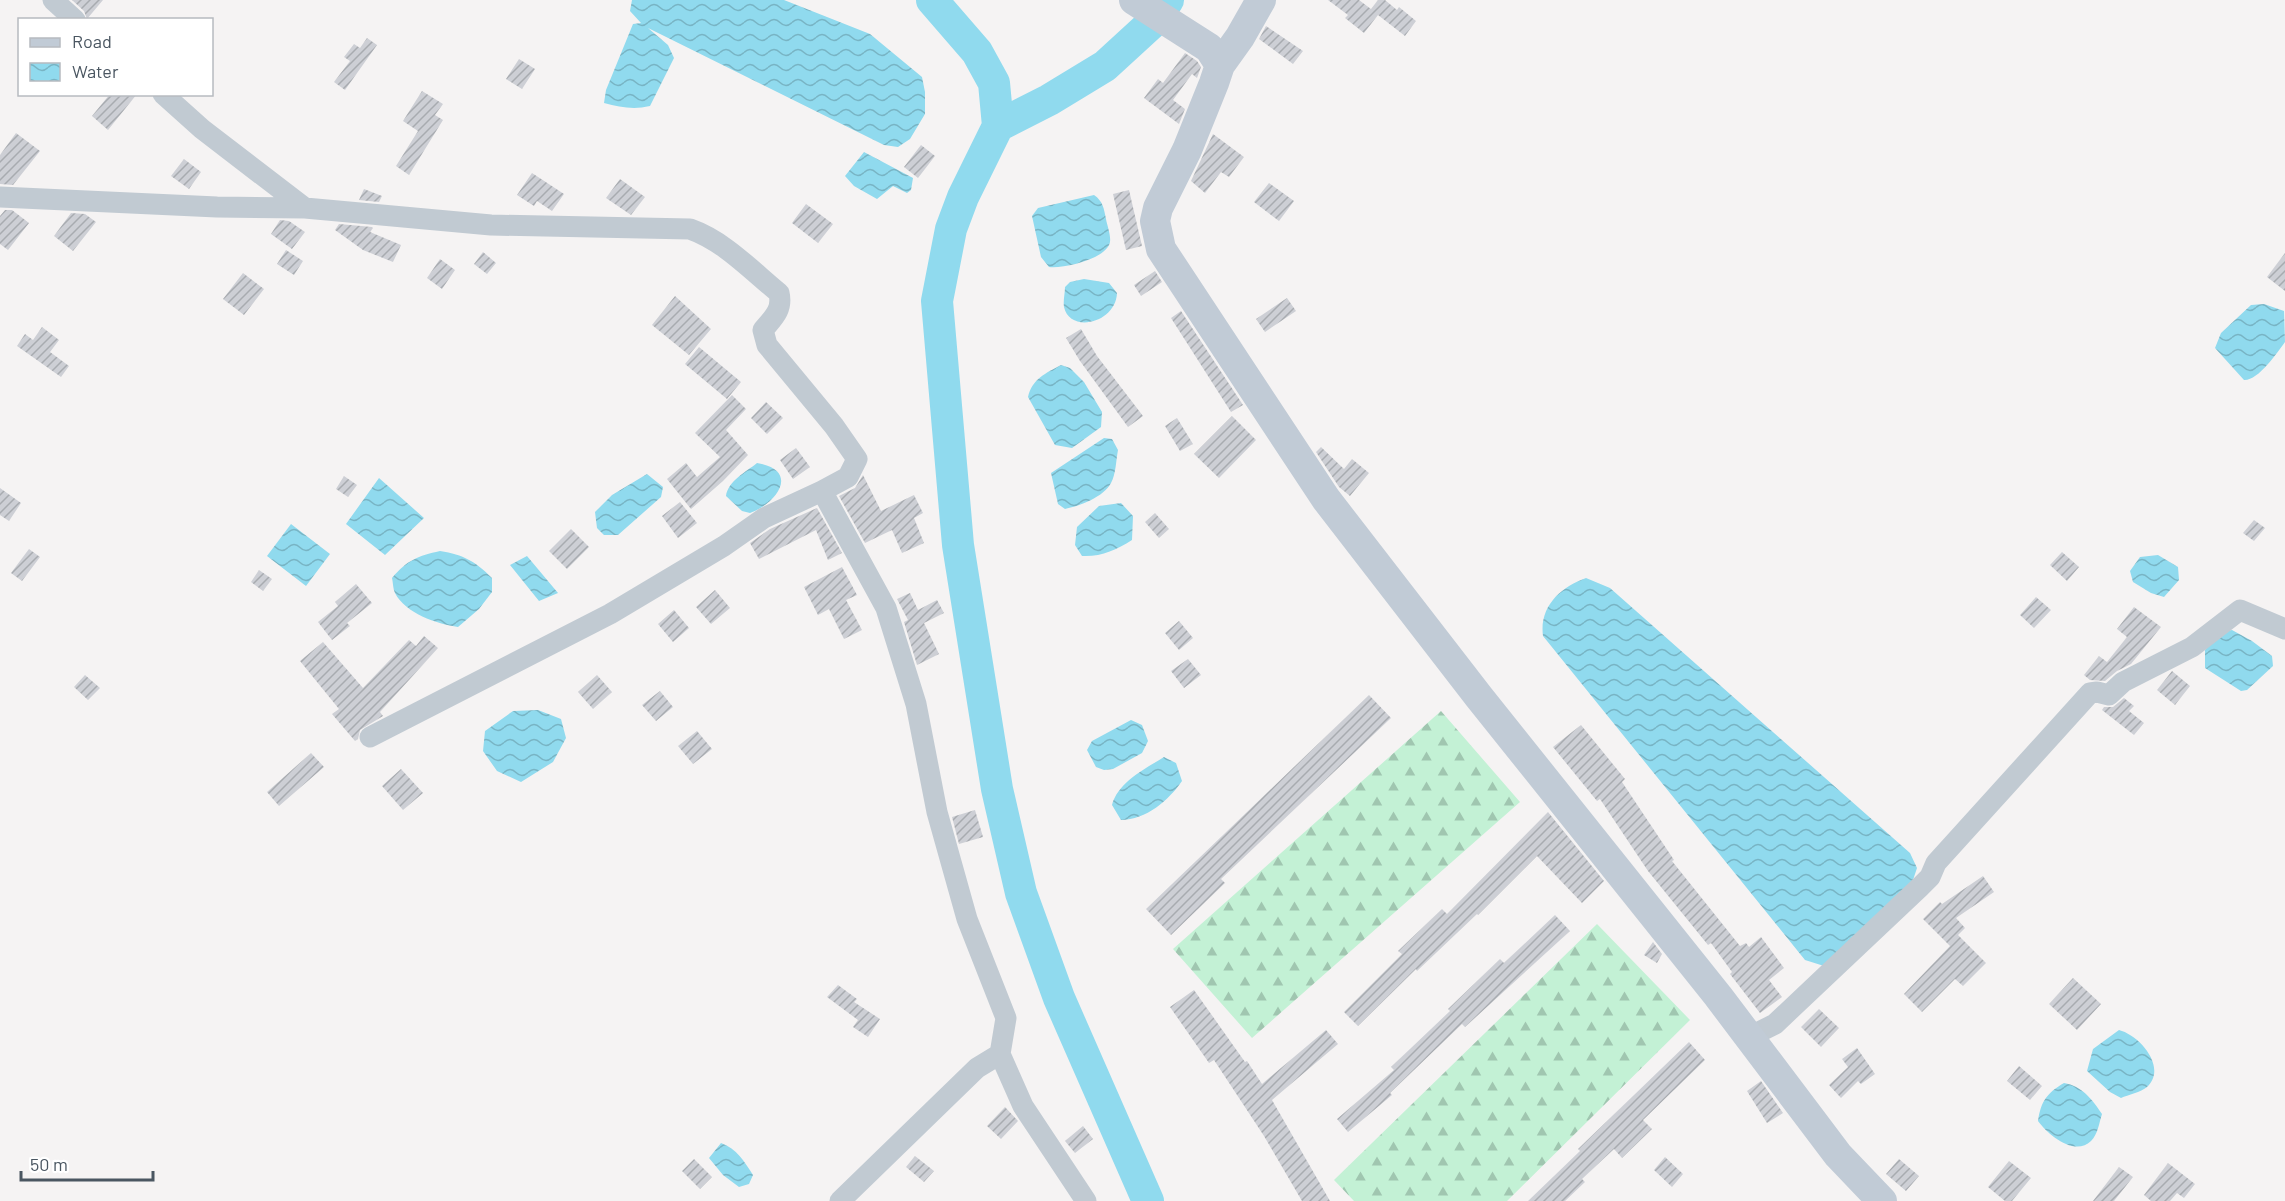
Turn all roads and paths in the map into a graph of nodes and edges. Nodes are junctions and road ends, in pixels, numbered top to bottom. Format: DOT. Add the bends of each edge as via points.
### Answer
graph roads {
  1 [pos="53,0"];
  2 [pos="1134,0"];
  3 [pos="1262,0"];
  4 [pos="73,18"];
  5 [pos="1220,65"];
  6 [pos="165,96"];
  7 [pos="0,197"];
  8 [pos="305,208"];
  9 [pos="822,491"];
  10 [pos="2285,629"];
  11 [pos="370,737"];
  12 [pos="1749,1037"];
  13 [pos="999,1054"];
  14 [pos="840,1201"];
  15 [pos="1086,1201"];
  16 [pos="1882,1201"];
  1 -- 4 [label="street"];
  2 -- 5 [label="street" via="1196,38 1209,48"];
  3 -- 5 [label="street"];
  5 -- 12 [label="street" via="1191,140 1158,208 1155,221 1161,249 1326,499"];
  6 -- 8 [label="street"];
  7 -- 8 [label="street"];
  8 -- 9 [label="street" via="491,225 690,229 702,233 779,293 778,312 763,330 767,345 857,459 848,477"];
  9 -- 11 [label="street" via="764,518 610,614"];
  9 -- 13 [label="street" via="886,608 916,704 937,812 967,919 1006,1018"];
  10 -- 12 [label="street" via="2240,610 2192,647 2123,682 2109,695 2090,693 1936,863 1920,887 1775,1024"];
  12 -- 16 [label="street" via="1838,1155"];
  13 -- 14 [label="street" via="977,1068"];
  13 -- 15 [label="street" via="1023,1106"];
}
